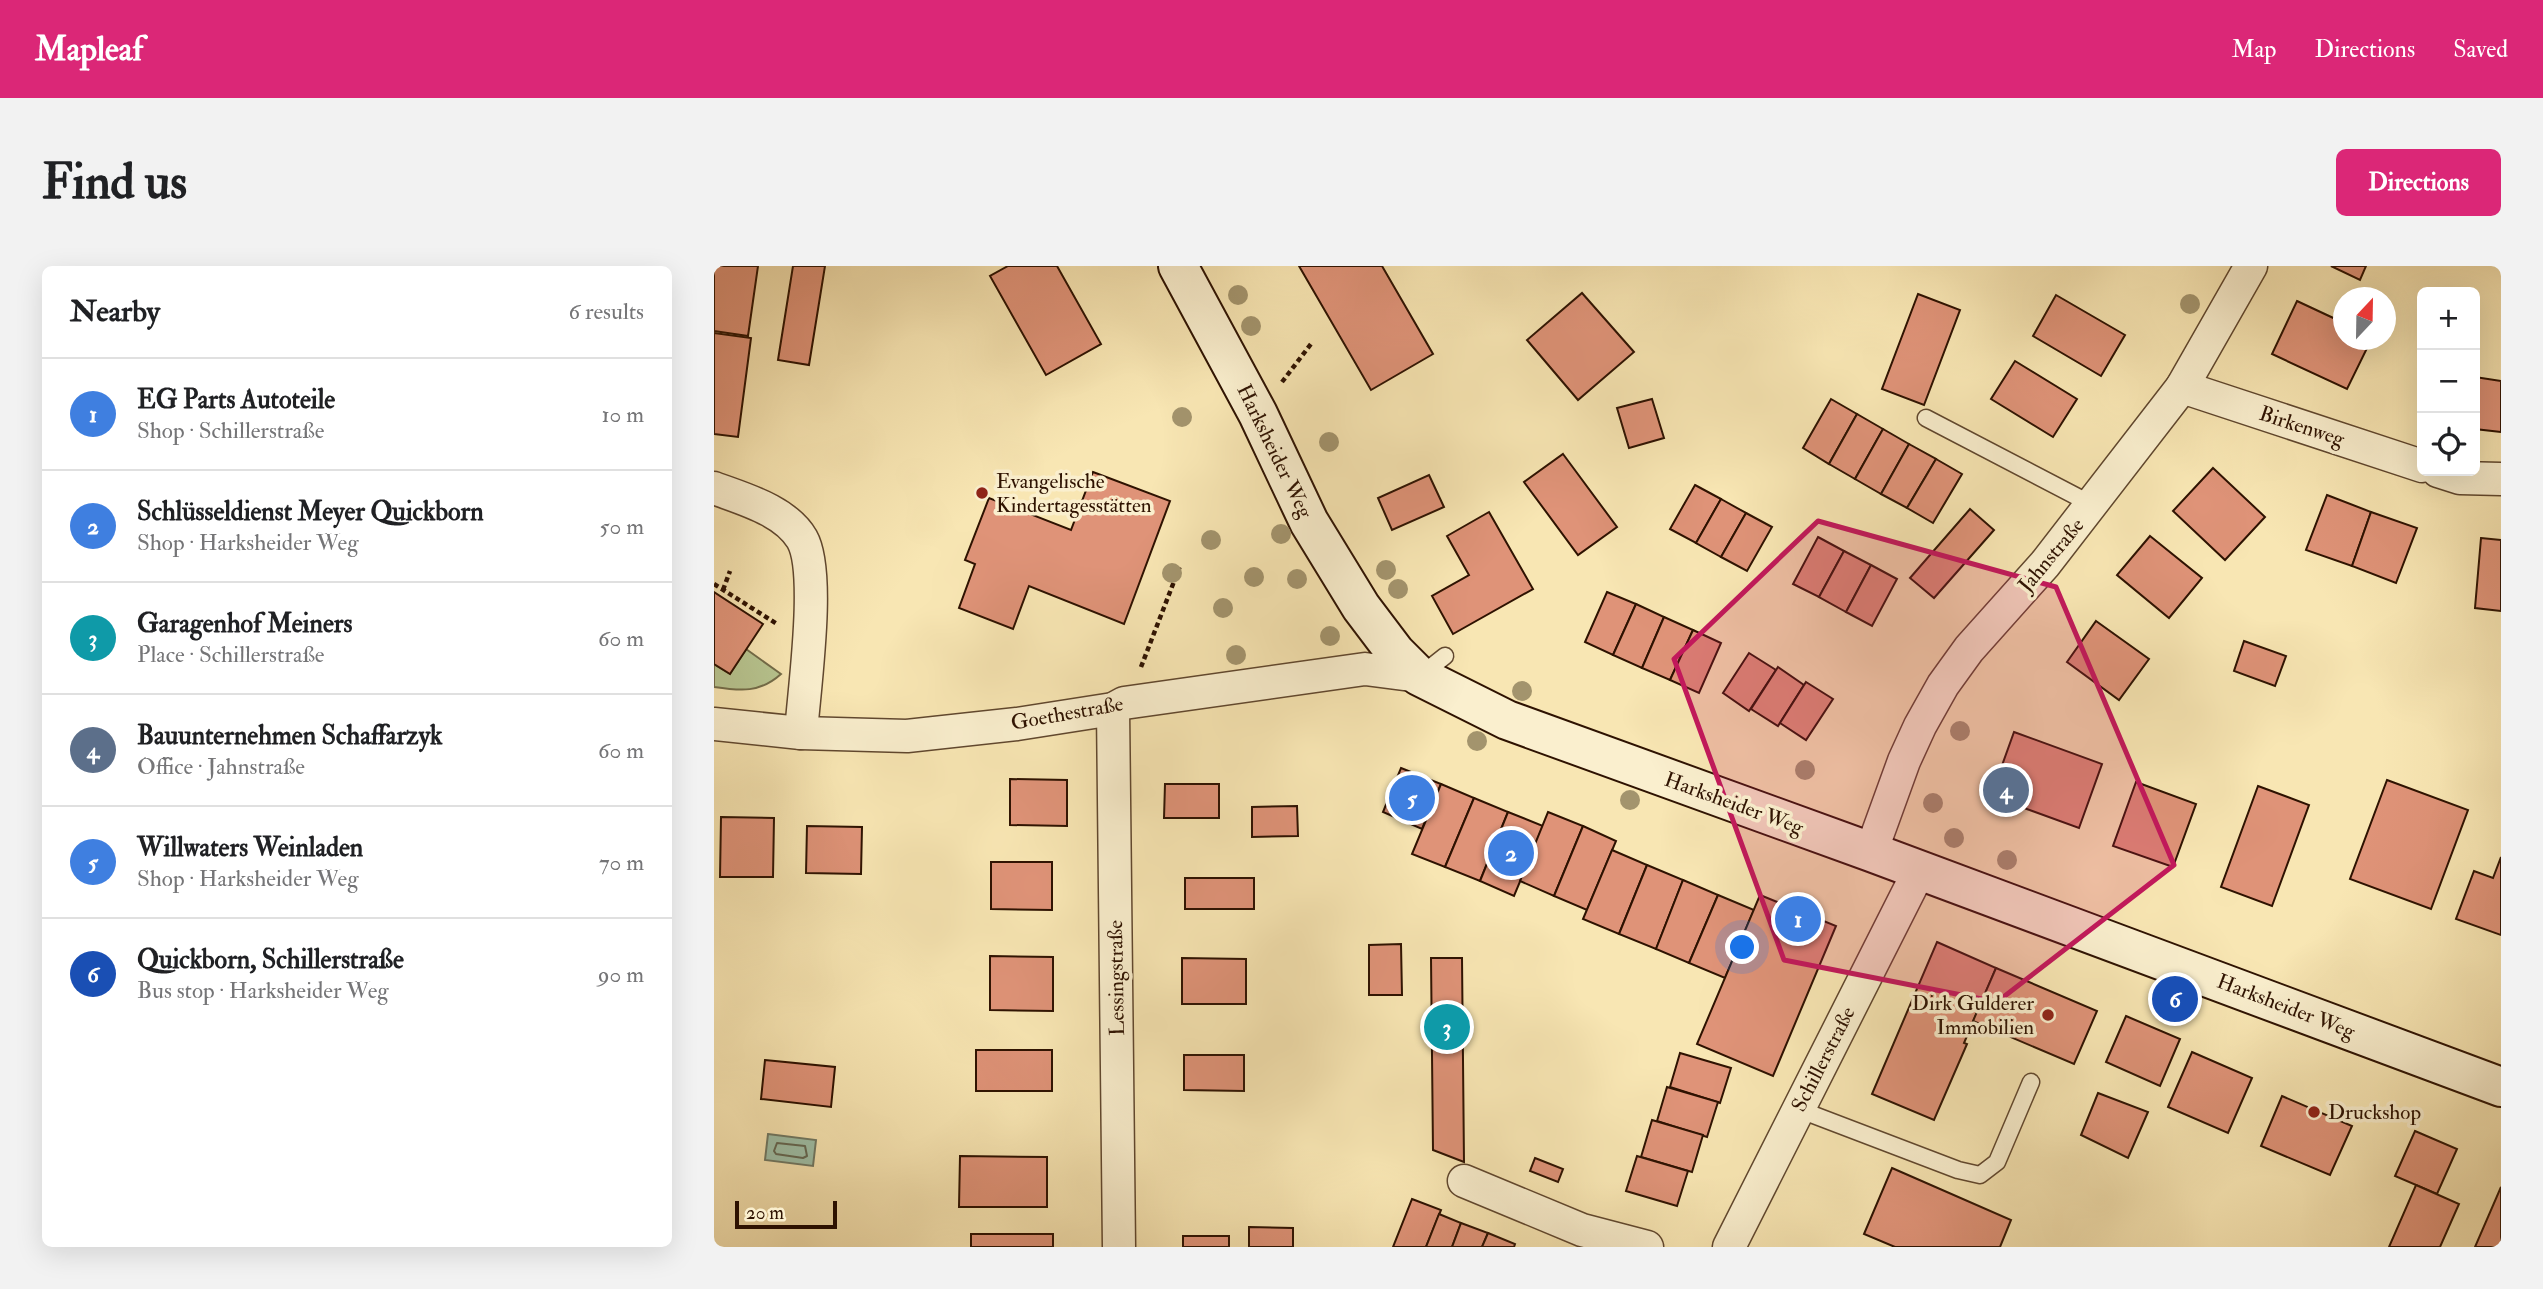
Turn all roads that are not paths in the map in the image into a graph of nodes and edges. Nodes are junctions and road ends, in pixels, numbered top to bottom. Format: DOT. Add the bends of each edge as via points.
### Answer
graph roads {
  1 [pos="1178,266"];
  2 [pos="2251,266"];
  3 [pos="2182,387"];
  4 [pos="1926,418"];
  5 [pos="2417,464"];
  6 [pos="2454,476"];
  7 [pos="2501,479"];
  8 [pos="714,488"];
  9 [pos="2093,505"];
  10 [pos="1432,666"];
  11 [pos="1119,706"];
  12 [pos="714,724"];
  13 [pos="801,733"];
  14 [pos="1871,852"];
  15 [pos="1919,871"];
  16 [pos="2031,1082"];
  17 [pos="2501,1087"];
  18 [pos="1798,1109"];
  19 [pos="1464,1181"];
  20 [pos="1119,1247"];
  21 [pos="1647,1247"];
  22 [pos="1729,1247"];
  1 -- 10 [label="main road, Harksheider Weg" via="1316,533 1361,607 1395,652"];
  2 -- 3 [label="street, Jahnstraße"];
  3 -- 5 [label="street, Birkenweg"];
  3 -- 9 [label="street, Jahnstraße"];
  4 -- 9 [label="lane"];
  6 -- 7 [label="street"];
  8 -- 13 [label="street" via="788,523 808,554 809,631"];
  9 -- 14 [label="street, Jahnstraße" via="1943,685 1904,761"];
  10 -- 11 [label="street, Goethestraße" via="1365,669"];
  10 -- 14 [label="main road, Harksheider Weg" via="1507,720"];
  11 -- 13 [label="street, Goethestraße" via="1017,724 907,736"];
  11 -- 20 [label="street, Lessingstraße"];
  12 -- 13 [label="street, Goethestraße"];
  14 -- 15 [label="main road, Harksheider Weg"];
  15 -- 17 [label="main road, Harksheider Weg"];
  15 -- 18 [label="street, Schillerstraße"];
  16 -- 18 [label="lane" via="1997,1162 1980,1175"];
  18 -- 22 [label="street, Schillerstraße"];
  19 -- 21 [label="street" via="1582,1230"];
}
